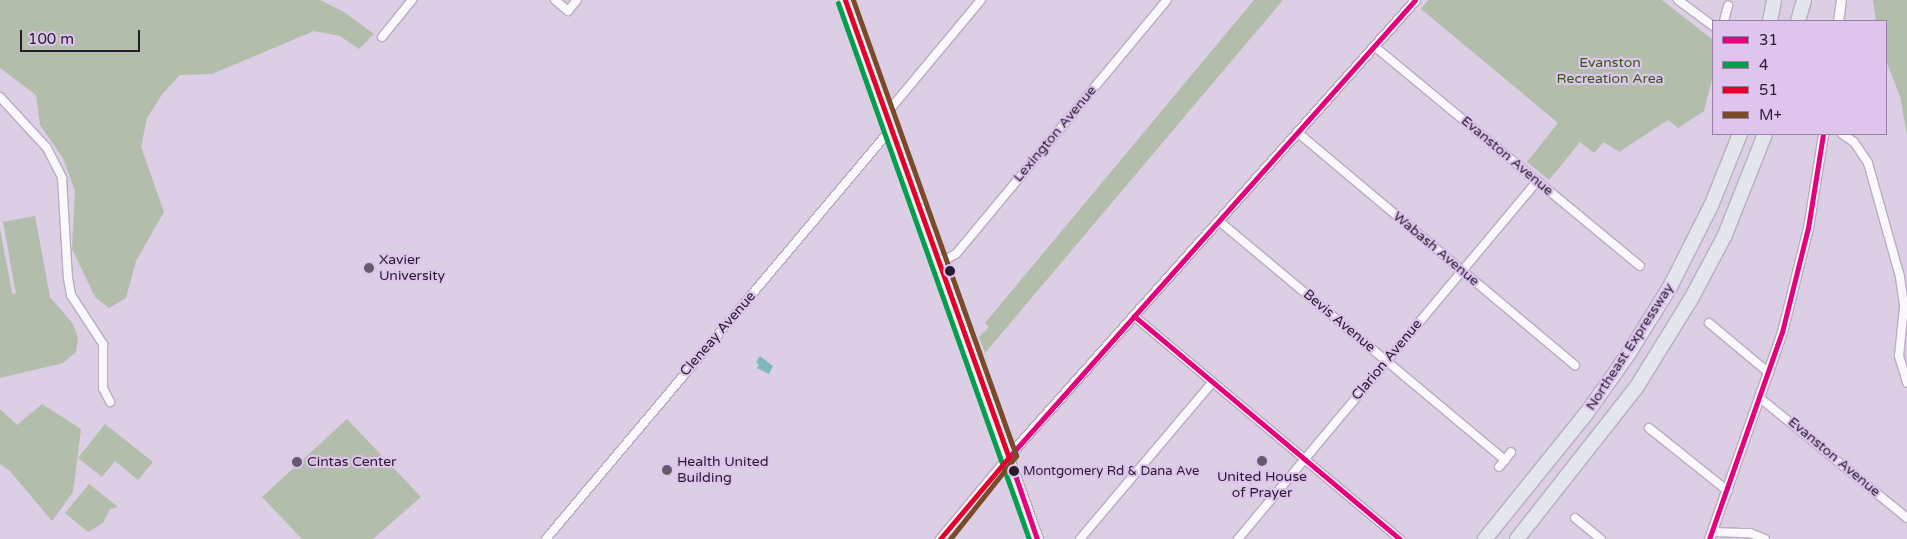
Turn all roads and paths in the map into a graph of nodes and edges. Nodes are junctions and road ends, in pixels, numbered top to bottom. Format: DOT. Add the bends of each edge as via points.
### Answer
graph roads {
  1 [pos="412,0"];
  2 [pos="555,0"];
  3 [pos="577,0"];
  4 [pos="845,0"];
  5 [pos="981,0"];
  6 [pos="1168,0"];
  7 [pos="1415,0"];
  8 [pos="1678,0"];
  9 [pos="1774,0"];
  10 [pos="1804,0"];
  11 [pos="1841,0"];
  12 [pos="1728,6"];
  13 [pos="1724,20"];
  14 [pos="1770,20"];
  15 [pos="1798,20"];
  16 [pos="1838,20"];
  17 [pos="1712,25"];
  18 [pos="382,37"];
  19 [pos="1374,46"];
  20 [pos="0,97"];
  21 [pos="886,114"];
  22 [pos="891,129"];
  23 [pos="1297,132"];
  24 [pos="1740,135"];
  25 [pos="1765,135"];
  26 [pos="1823,135"];
  27 [pos="1844,135"];
  28 [pos="1537,182"];
  29 [pos="1219,221"];
  30 [pos="939,263"];
  31 [pos="1640,266"];
  32 [pos="1462,271"];
  33 [pos="1134,316"];
  34 [pos="1709,323"];
  35 [pos="1386,361"];
  36 [pos="1575,365"];
  37 [pos="1769,373"];
  38 [pos="1907,382"];
  39 [pos="1212,383"];
  40 [pos="1760,398"];
  41 [pos="110,402"];
  42 [pos="1649,428"];
  43 [pos="1511,452"];
  44 [pos="1008,457"];
  45 [pos="1304,459"];
  46 [pos="1505,460"];
  47 [pos="1499,468"];
  48 [pos="1728,490"];
  49 [pos="1575,518"];
  50 [pos="1907,518"];
  51 [pos="1711,536"];
  52 [pos="546,539"];
  53 [pos="940,539"];
  54 [pos="1038,539"];
  55 [pos="1080,539"];
  56 [pos="1238,539"];
  57 [pos="1400,539"];
  58 [pos="1484,539"];
  59 [pos="1517,539"];
  60 [pos="1601,539"];
  61 [pos="1765,539"];
  1 -- 18 [label="street"];
  2 -- 3 [label="street" via="568,11"];
  4 -- 21 [label="main road"];
  5 -- 21 [label="street"];
  6 -- 30 [label="street, Lexington Avenue" via="956,254"];
  7 -- 19 [label="street"];
  8 -- 17 [label="street"];
  9 -- 14 [label="highway"];
  10 -- 15 [label="highway"];
  11 -- 16 [label="street"];
  12 -- 13 [label="street"];
  19 -- 23 [label="street"];
  19 -- 28 [label="street, Evanston Avenue"];
  20 -- 41 [label="street" via="47,148 62,178 71,295 103,344 102,388"];
  21 -- 22 [label="main road"];
  22 -- 30 [label="main road"];
  22 -- 52 [label="street, Cleneay Avenue"];
  23 -- 29 [label="street"];
  23 -- 32 [label="street, Wabash Avenue"];
  24 -- 58 [label="highway, Northeast Expressway" via="1711,206 1670,287 1629,354 1586,414"];
  25 -- 59 [label="highway, Northeast Expressway" via="1724,236 1686,307 1636,388"];
  26 -- 37 [label="street" via="1802,255"];
  27 -- 38 [label="street" via="1854,142 1868,163 1900,277 1904,306 1899,356"];
  28 -- 31 [label="street, Evanston Avenue"];
  28 -- 32 [label="street, Clarion Avenue"];
  29 -- 33 [label="street"];
  29 -- 35 [label="street, Bevis Avenue"];
  30 -- 44 [label="main road"];
  32 -- 35 [label="street, Clarion Avenue"];
  32 -- 36 [label="street, Wabash Avenue"];
  33 -- 39 [label="street"];
  33 -- 44 [label="street"];
  34 -- 37 [label="street"];
  35 -- 45 [label="street, Clarion Avenue"];
  35 -- 46 [label="street, Bevis Avenue"];
  37 -- 40 [label="street"];
  39 -- 45 [label="street"];
  39 -- 55 [label="street"];
  40 -- 48 [label="street"];
  40 -- 50 [label="street, Evanston Avenue"];
  42 -- 48 [label="street"];
  43 -- 46 [label="street"];
  44 -- 53 [label="street"];
  44 -- 54 [label="main road"];
  45 -- 56 [label="street, Clarion Avenue"];
  45 -- 57 [label="street"];
  46 -- 47 [label="street"];
  48 -- 51 [label="street"];
  49 -- 60 [label="street"];
  51 -- 61 [label="street" via="1750,533"];
}
